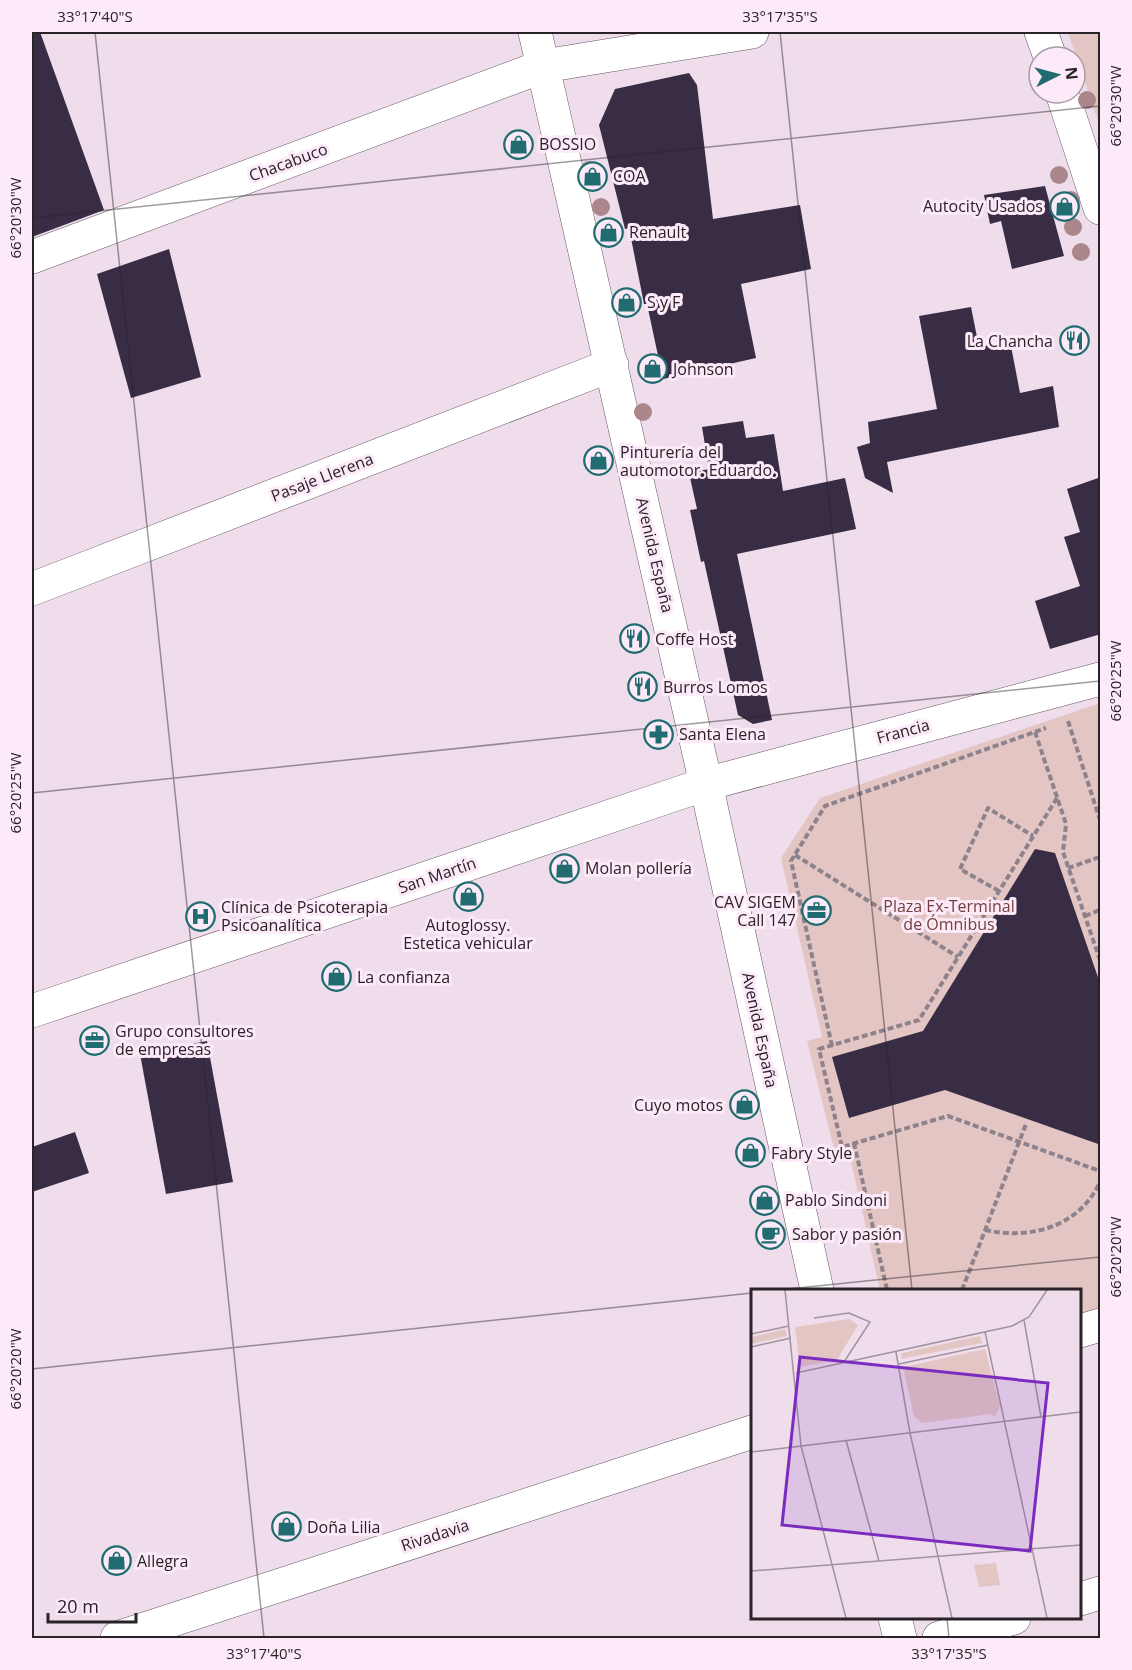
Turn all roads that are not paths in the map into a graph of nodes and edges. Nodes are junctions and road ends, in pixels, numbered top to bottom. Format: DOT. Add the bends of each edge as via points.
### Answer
graph roads {
  1 [pos="536,32"];
  2 [pos="752,32"];
  3 [pos="544,66"];
  4 [pos="1066,105"];
  5 [pos="1101,208"];
  6 [pos="32,257"];
  7 [pos="612,365"];
  8 [pos="32,589"];
  9 [pos="1101,679"];
  10 [pos="706,784"];
  11 [pos="32,1011"];
  12 [pos="818,1289"];
  13 [pos="1101,1325"];
  14 [pos="1081,1331"];
  15 [pos="751,1433"];
  16 [pos="1101,1593"];
  17 [pos="1081,1599"];
  18 [pos="895,1619"];
  19 [pos="1007,1619"];
  20 [pos="117,1638"];
  21 [pos="900,1638"];
  22 [pos="939,1638"];
  1 -- 3 [label="street, Avenida España"];
  2 -- 3 [label="street, Chacabuco"];
  3 -- 6 [label="street, Chacabuco"];
  3 -- 7 [label="street, Avenida España"];
  4 -- 5 [label="street"];
  7 -- 8 [label="street, Pasaje Llerena"];
  7 -- 10 [label="street, Avenida España"];
  9 -- 10 [label="street, Francia"];
  10 -- 11 [label="street, San Martín"];
  10 -- 12 [label="street, Avenida España"];
  13 -- 14 [label="street"];
  15 -- 20 [label="street, Rivadavia"];
  16 -- 17 [label="street"];
  18 -- 21 [label="street"];
  19 -- 22 [label="street"];
}
